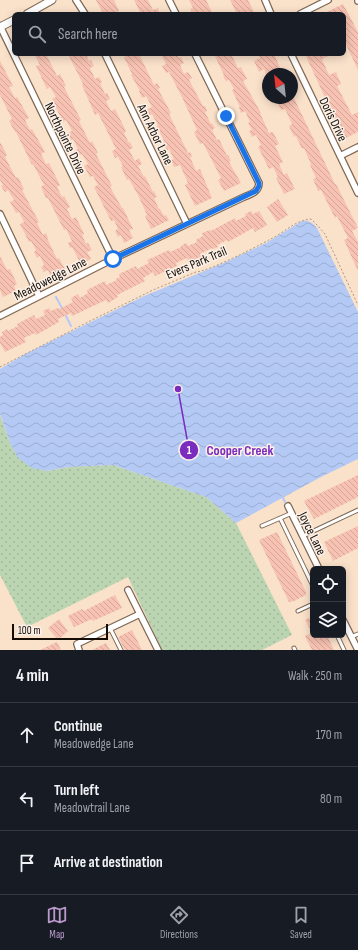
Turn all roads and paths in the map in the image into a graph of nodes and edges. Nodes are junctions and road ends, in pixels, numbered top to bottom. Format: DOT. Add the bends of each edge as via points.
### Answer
graph roads {
  1 [pos="52,0"];
  2 [pos="76,0"];
  3 [pos="169,0"];
  4 [pos="265,0"];
  5 [pos="328,0"];
  6 [pos="31,12"];
  7 [pos="84,12"];
  8 [pos="175,12"];
  9 [pos="270,12"];
  10 [pos="304,12"];
  11 [pos="12,21"];
  12 [pos="0,27"];
  13 [pos="12,52"];
  14 [pos="14,56"];
  15 [pos="106,56"];
  16 [pos="196,56"];
  17 [pos="292,56"];
  18 [pos="358,147"];
  19 [pos="340,156"];
  20 [pos="358,193"];
  21 [pos="0,214"];
  22 [pos="187,224"];
  23 [pos="113,259"];
  24 [pos="39,296"];
  25 [pos="358,305"];
  26 [pos="0,316"];
  27 [pos="0,367"];
  28 [pos="288,506"];
  29 [pos="358,510"];
  30 [pos="292,513"];
  31 [pos="280,518"];
  32 [pos="262,526"];
  33 [pos="303,536"];
  34 [pos="317,566"];
  35 [pos="310,580"];
  36 [pos="128,590"];
  37 [pos="310,605"];
  38 [pos="298,611"];
  39 [pos="140,614"];
  40 [pos="346,626"];
  41 [pos="110,628"];
  42 [pos="358,634"];
  43 [pos="351,637"];
  44 [pos="338,638"];
  45 [pos="79,650"];
  46 [pos="121,650"];
  47 [pos="158,650"];
  48 [pos="344,650"];
  49 [pos="358,650"];
  1 -- 6 [label="street"];
  2 -- 7 [label="street"];
  3 -- 8 [label="street"];
  4 -- 9 [label="street"];
  5 -- 10 [label="street"];
  11 -- 12 [label="street"];
  12 -- 13 [label="street, Northpointe Drive"];
  14 -- 23 [label="street, Northpointe Drive"];
  15 -- 22 [label="street, Ann Arbor Lane"];
  16 -- 22 [label="street, Meadowedge Lane" via="259,186 256,191"];
  17 -- 19 [label="street, Doris Drive"];
  18 -- 19 [label="street"];
  19 -- 20 [label="street, Doris Drive"];
  21 -- 24 [label="street"];
  22 -- 23 [label="street, Meadowedge Lane"];
  23 -- 24 [label="street, Meadowedge Lane"];
  24 -- 26 [label="street, Meadowedge Lane"];
  25 -- 27 [label="path, Evers Park Trail" via="325,234 311,220 303,220 244,252 154,290"];
  28 -- 30 [label="street, Joyce Lane"];
  29 -- 33 [label="lane"];
  30 -- 31 [label="lane"];
  30 -- 33 [label="street, Joyce Lane"];
  31 -- 32 [label="lane"];
  31 -- 35 [label="lane"];
  33 -- 34 [label="street, Joyce Lane"];
  36 -- 39 [label="street"];
  37 -- 38 [label="lane"];
  39 -- 41 [label="street"];
  39 -- 47 [label="street"];
  40 -- 43 [label="street"];
  41 -- 45 [label="street" via="76,644"];
  41 -- 46 [label="lane"];
  42 -- 43 [label="lane"];
  43 -- 49 [label="street"];
  44 -- 48 [label="lane"];
}
